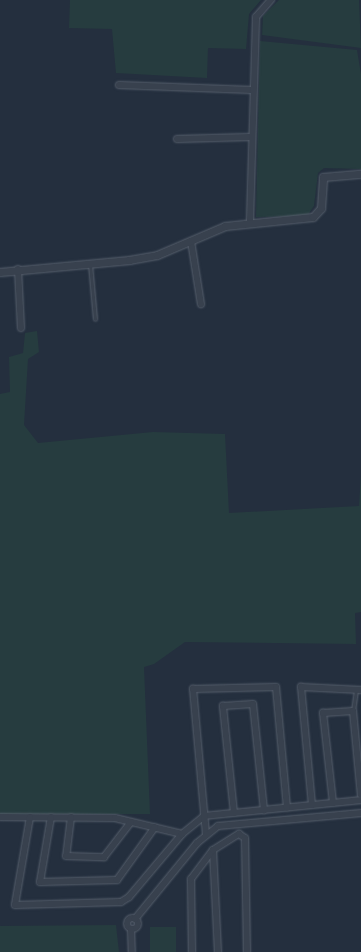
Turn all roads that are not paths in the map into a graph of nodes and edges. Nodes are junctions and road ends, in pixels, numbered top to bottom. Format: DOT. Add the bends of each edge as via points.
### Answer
graph roads {
  1 [pos="271,0"];
  2 [pos="119,85"];
  3 [pos="252,90"];
  4 [pos="250,137"];
  5 [pos="177,139"];
  6 [pos="361,174"];
  7 [pos="250,221"];
  8 [pos="191,241"];
  9 [pos="90,264"];
  10 [pos="18,269"];
  11 [pos="0,272"];
  12 [pos="201,304"];
  13 [pos="95,319"];
  14 [pos="21,328"];
  15 [pos="359,690"];
  16 [pos="353,711"];
  17 [pos="361,795"];
  18 [pos="361,800"];
  19 [pos="333,803"];
  20 [pos="312,805"];
  21 [pos="287,807"];
  22 [pos="264,810"];
  23 [pos="234,813"];
  24 [pos="361,814"];
  25 [pos="204,816"];
  26 [pos="30,817"];
  27 [pos="51,817"];
  28 [pos="72,817"];
  29 [pos="0,818"];
  30 [pos="131,822"];
  31 [pos="155,828"];
  32 [pos="182,834"];
  33 [pos="206,834"];
  34 [pos="213,850"];
  35 [pos="132,952"];
  36 [pos="192,952"];
  37 [pos="218,952"];
  38 [pos="247,952"];
  1 -- 3 [label="street" via="256,17"];
  2 -- 3 [label="street"];
  3 -- 4 [label="street"];
  4 -- 5 [label="street"];
  4 -- 7 [label="street"];
  6 -- 7 [label="street" via="323,177 321,208 312,217"];
  7 -- 8 [label="street" via="206,232"];
  8 -- 9 [label="street" via="157,255"];
  8 -- 12 [label="street"];
  9 -- 10 [label="street"];
  9 -- 13 [label="lane"];
  10 -- 11 [label="street"];
  10 -- 14 [label="street"];
  15 -- 16 [label="lane"];
  15 -- 20 [label="street" via="350,686 301,687"];
  16 -- 17 [label="street"];
  16 -- 19 [label="street" via="323,713"];
  18 -- 19 [label="street"];
  19 -- 20 [label="street"];
  20 -- 21 [label="street"];
  21 -- 22 [label="street"];
  21 -- 25 [label="street" via="276,687 193,689"];
  22 -- 23 [label="street"];
  22 -- 23 [label="street" via="254,704 223,706"];
  23 -- 25 [label="street"];
  24 -- 33 [label="street" via="244,821 218,826"];
  25 -- 32 [label="street"];
  25 -- 33 [label="street"];
  26 -- 27 [label="street"];
  26 -- 29 [label="street"];
  26 -- 32 [label="street" via="15,905 125,901"];
  27 -- 28 [label="street"];
  27 -- 31 [label="street" via="40,882 117,880"];
  28 -- 30 [label="street"];
  28 -- 30 [label="street" via="66,856 104,857"];
  30 -- 31 [label="street"];
  31 -- 32 [label="street"];
  33 -- 35 [label="street" via="135,919 137,925 131,929"];
  34 -- 36 [label="street" via="191,879"];
  34 -- 37 [label="street"];
  34 -- 38 [label="street" via="234,836 245,838"];
}
